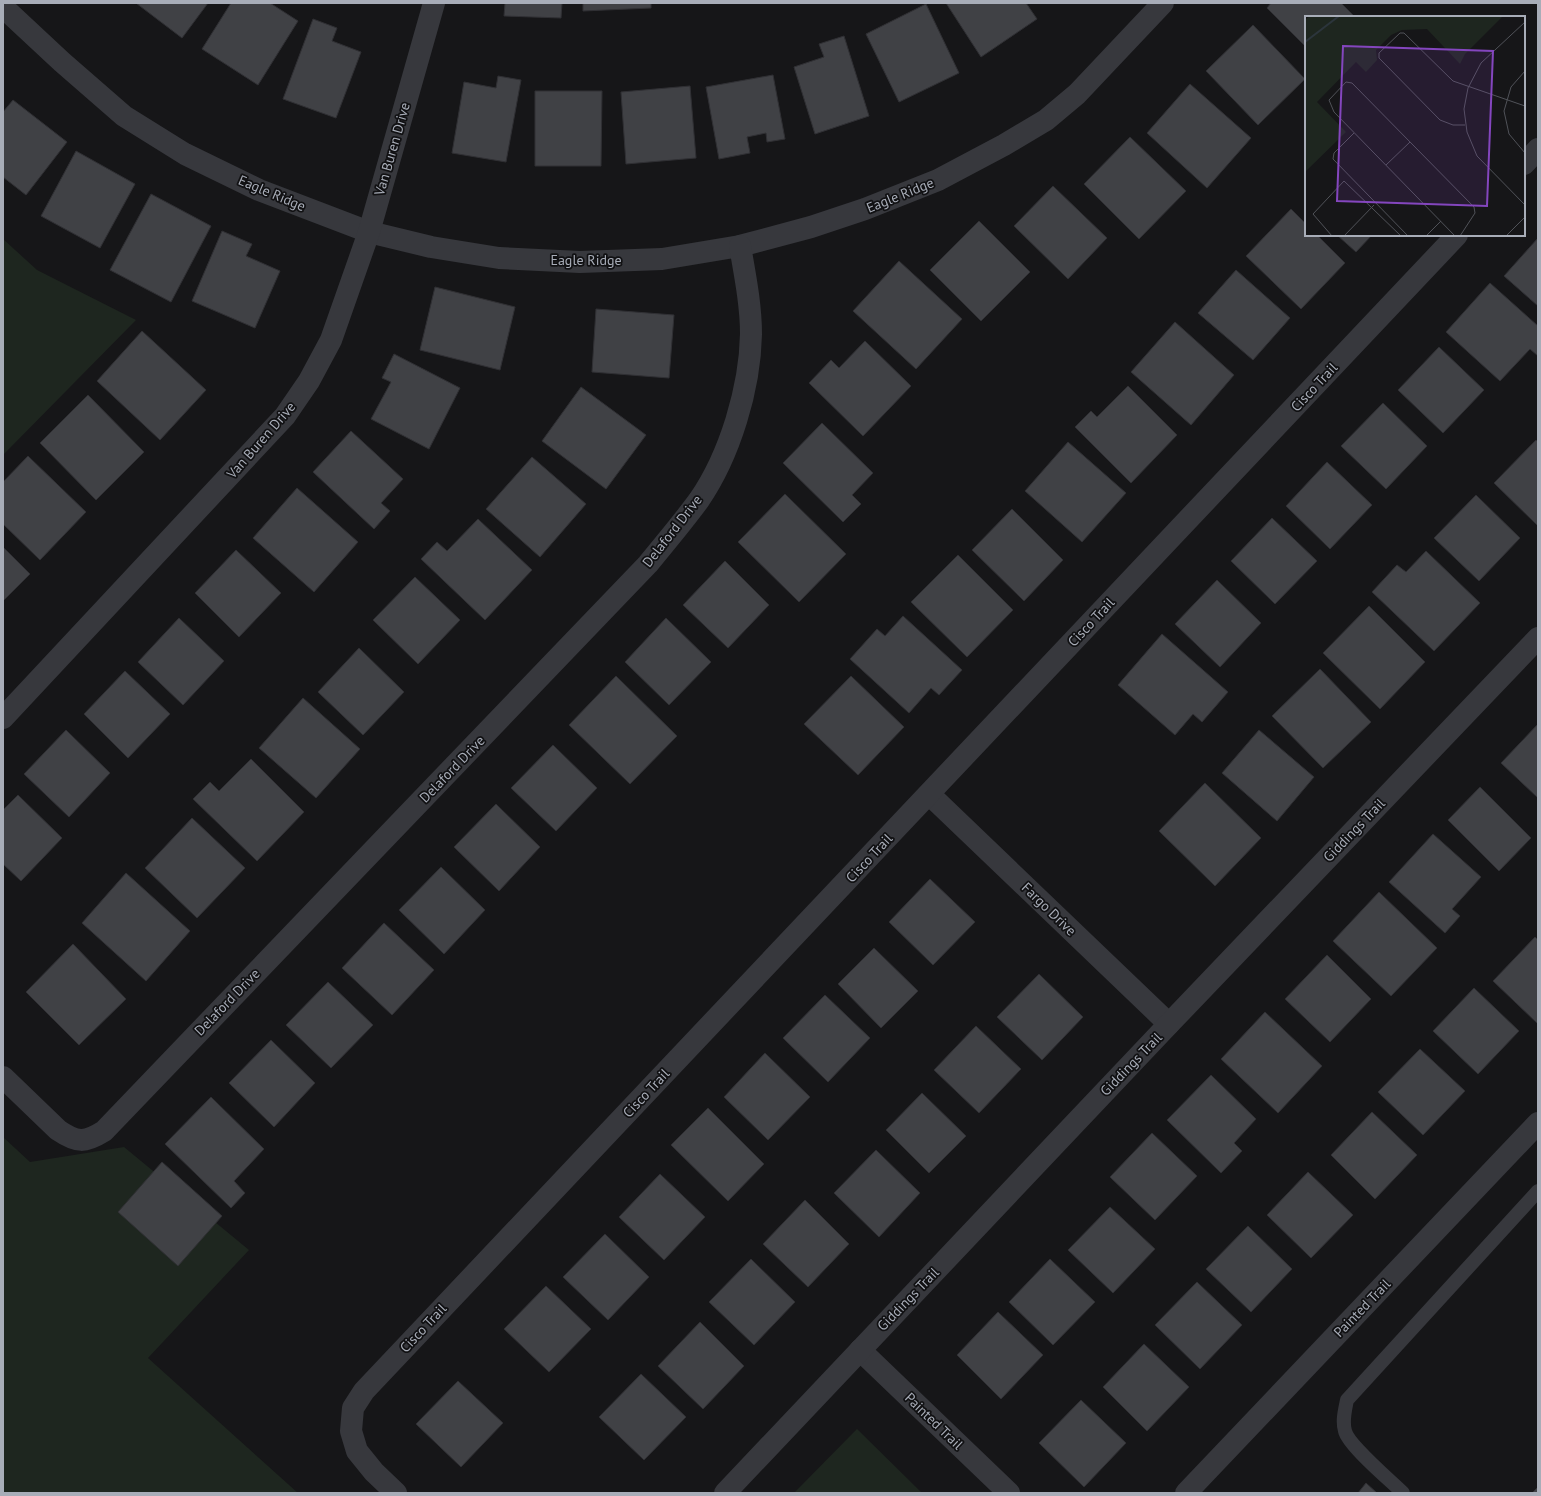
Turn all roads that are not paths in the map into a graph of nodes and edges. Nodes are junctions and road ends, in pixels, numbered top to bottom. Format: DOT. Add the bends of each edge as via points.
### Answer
graph roads {
  1 [pos="434,3"];
  2 [pos="1163,3"];
  3 [pos="3,7"];
  4 [pos="1538,149"];
  5 [pos="1525,163"];
  6 [pos="369,232"];
  7 [pos="1456,236"];
  8 [pos="740,246"];
  9 [pos="1538,638"];
  10 [pos="3,718"];
  11 [pos="929,794"];
  12 [pos="1169,1024"];
  13 [pos="3,1077"];
  14 [pos="1538,1123"];
  15 [pos="1538,1191"];
  16 [pos="860,1350"];
  17 [pos="396,1493"];
  18 [pos="725,1493"];
  19 [pos="1009,1493"];
  20 [pos="1186,1493"];
  21 [pos="1403,1493"];
  1 -- 6 [label="street, Van Buren Drive"];
  2 -- 8 [label="street, Eagle Ridge" via="1077,94 1046,120 1004,146 938,180 865,210"];
  3 -- 6 [label="street, Eagle Ridge" via="124,116 185,154 259,190"];
  4 -- 5 [label="street"];
  6 -- 8 [label="street, Eagle Ridge" via="431,247 499,258 580,262 662,259"];
  6 -- 10 [label="street, Van Buren Drive" via="331,340 309,381 285,416"];
  7 -- 11 [label="street, Cisco Trail"];
  8 -- 13 [label="street, Delaford Drive" via="751,332 749,365 739,410 716,467 699,499 648,564 104,1131 91,1139 69,1137 58,1130"];
  9 -- 12 [label="street, Giddings Trail"];
  11 -- 12 [label="street, Fargo Drive"];
  11 -- 17 [label="street, Cisco Trail" via="364,1391 352,1408 351,1431 357,1451"];
  12 -- 16 [label="street, Giddings Trail"];
  14 -- 20 [label="street, Painted Trail"];
  15 -- 21 [label="lane" via="1347,1400 1344,1413 1345,1432 1358,1450"];
  16 -- 18 [label="street, Giddings Trail"];
  16 -- 19 [label="street, Painted Trail"];
}
